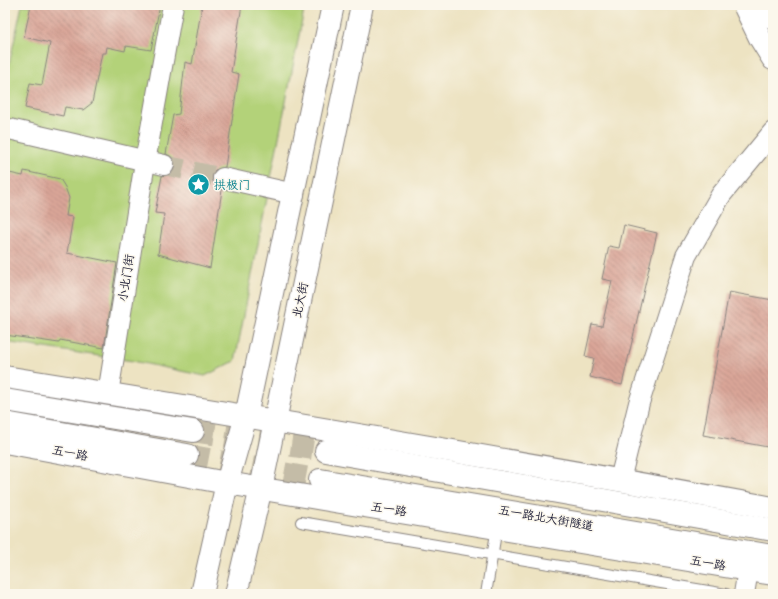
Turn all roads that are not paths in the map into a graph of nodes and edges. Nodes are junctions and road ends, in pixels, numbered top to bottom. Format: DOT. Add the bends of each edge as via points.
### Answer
graph roads {
  1 [pos="173,5"];
  2 [pos="333,5"];
  3 [pos="362,5"];
  4 [pos="744,5"];
  5 [pos="765,5"];
  6 [pos="773,18"];
  7 [pos="773,59"];
  8 [pos="5,128"];
  9 [pos="773,132"];
  10 [pos="154,163"];
  11 [pos="223,178"];
  12 [pos="294,194"];
  13 [pos="5,377"];
  14 [pos="108,394"];
  15 [pos="5,400"];
  16 [pos="246,416"];
  17 [pos="274,420"];
  18 [pos="5,423"];
  19 [pos="193,431"];
  20 [pos="5,442"];
  21 [pos="326,451"];
  22 [pos="187,455"];
  23 [pos="320,480"];
  24 [pos="620,480"];
  25 [pos="227,483"];
  26 [pos="261,488"];
  27 [pos="773,508"];
  28 [pos="301,522"];
  29 [pos="497,527"];
  30 [pos="773,530"];
  31 [pos="492,554"];
  32 [pos="773,556"];
  33 [pos="748,570"];
  34 [pos="773,574"];
  35 [pos="202,594"];
  36 [pos="236,594"];
  37 [pos="486,594"];
  38 [pos="726,594"];
  39 [pos="744,594"];
  1 -- 10 [label="street, 小北门街"];
  2 -- 12 [label="main road"];
  3 -- 17 [label="main road, 北大街"];
  4 -- 7 [label="main road"];
  5 -- 6 [label="main road"];
  8 -- 10 [label="street"];
  9 -- 24 [label="street" via="721,195 686,256 639,403"];
  10 -- 14 [label="street, 小北门街"];
  11 -- 12 [label="street"];
  12 -- 16 [label="main road"];
  13 -- 14 [label="main road"];
  14 -- 16 [label="main road"];
  15 -- 19 [label="main road"];
  16 -- 17 [label="main road"];
  16 -- 25 [label="main road"];
  17 -- 24 [label="main road"];
  17 -- 26 [label="main road, 北大街"];
  18 -- 22 [label="main road, 五一路"];
  20 -- 25 [label="main road, 五一路"];
  21 -- 30 [label="main road"];
  23 -- 32 [label="main road, 五一路北大街隧道"];
  24 -- 27 [label="main road"];
  25 -- 26 [label="main road, 五一路"];
  25 -- 35 [label="main road"];
  26 -- 29 [label="main road, 五一路"];
  26 -- 36 [label="main road, 北大街"];
  28 -- 31 [label="lane"];
  29 -- 31 [label="lane"];
  29 -- 33 [label="main road, 五一路"];
  31 -- 37 [label="lane"];
  31 -- 38 [label="lane"];
  33 -- 34 [label="main road, 五一路"];
  33 -- 39 [label="street"];
}
